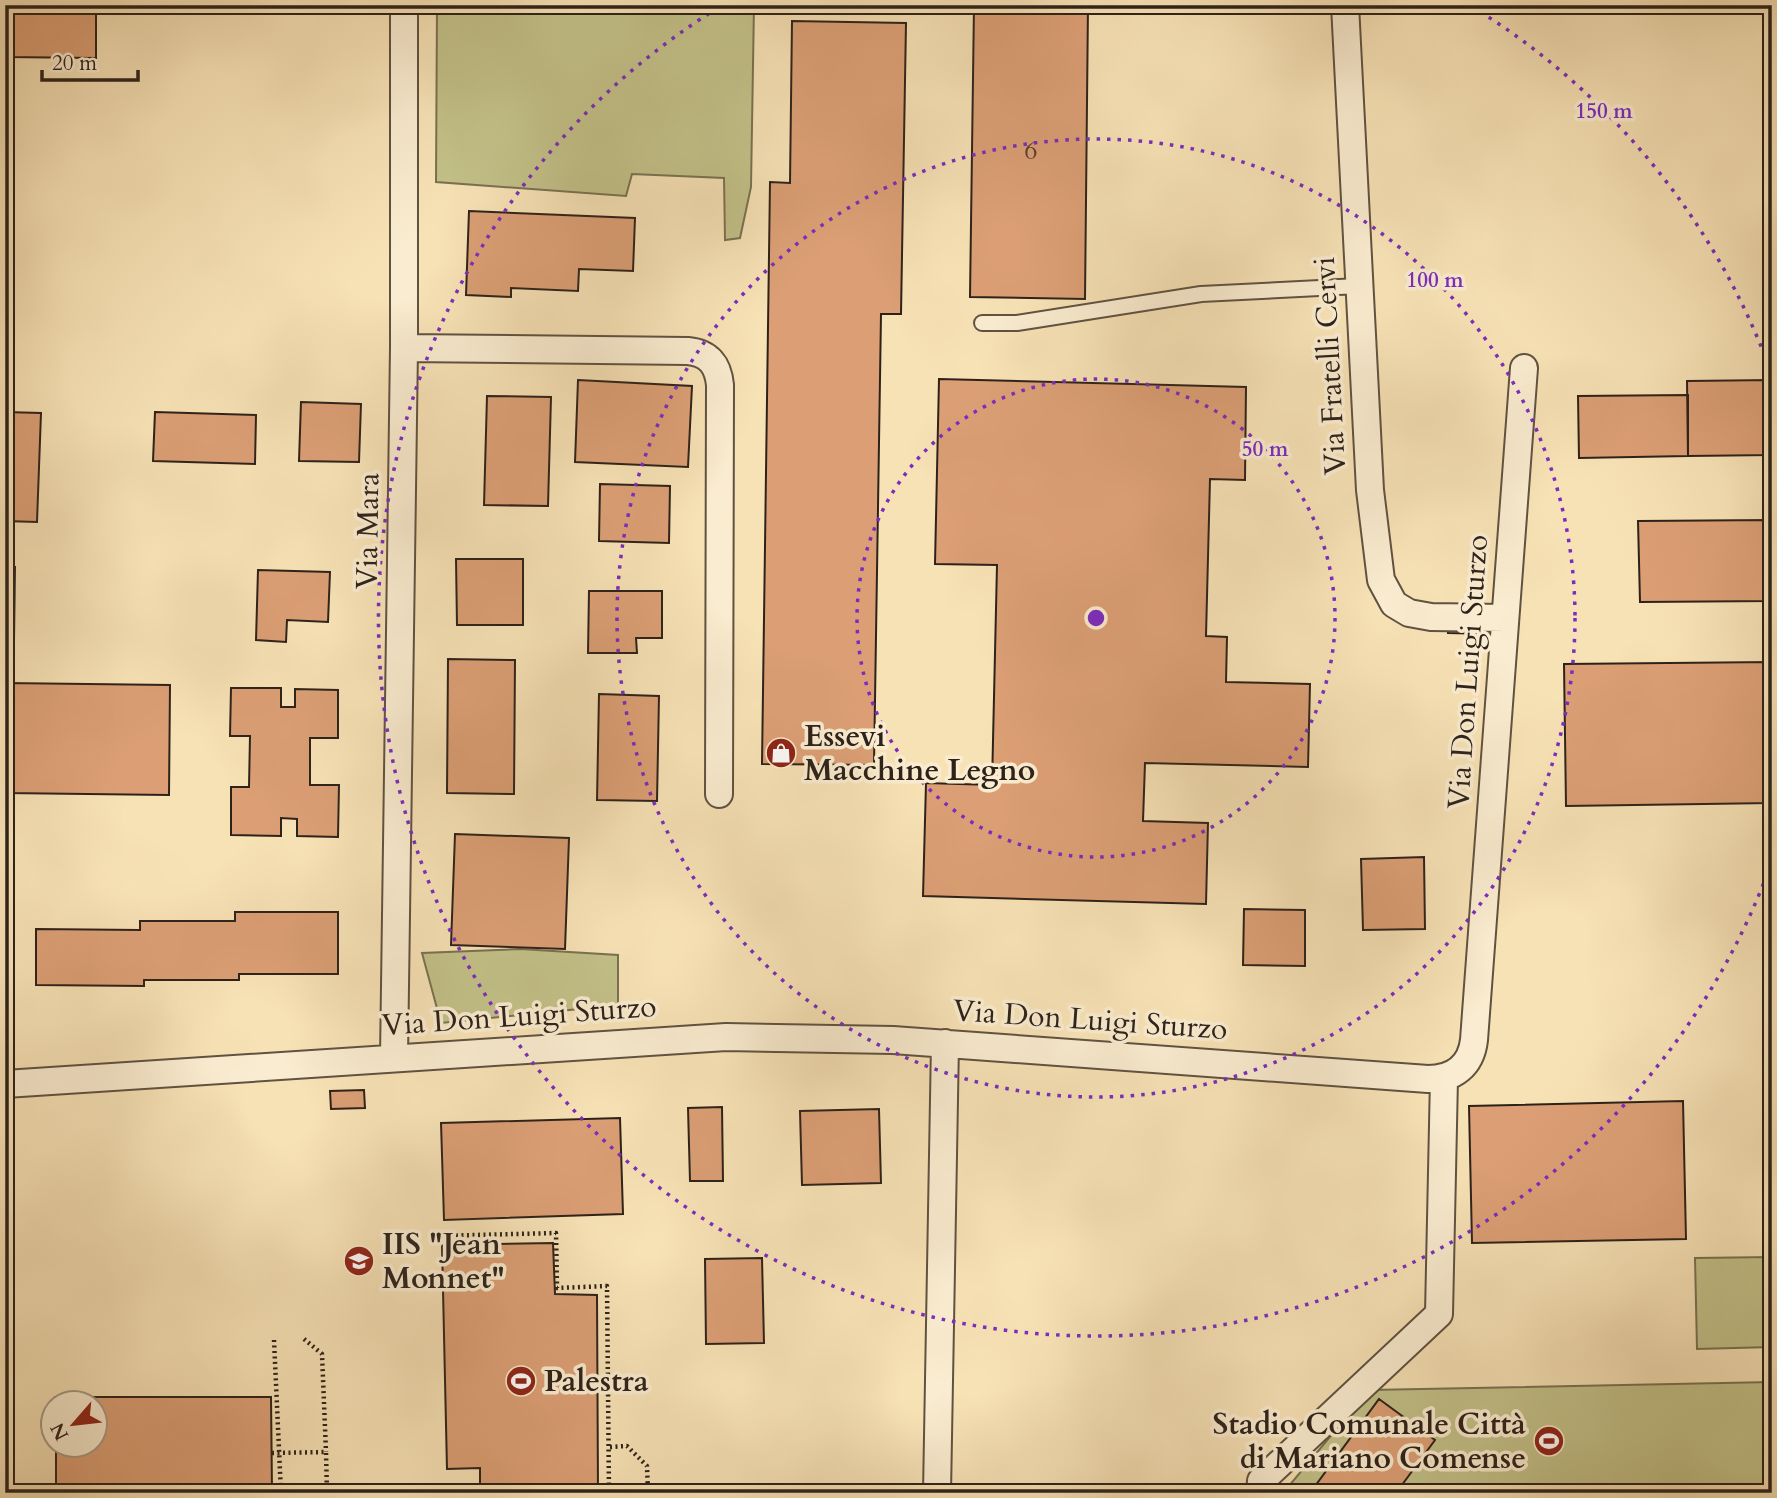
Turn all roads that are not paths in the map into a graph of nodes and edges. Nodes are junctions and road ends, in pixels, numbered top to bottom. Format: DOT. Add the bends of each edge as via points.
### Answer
graph roads {
  1 [pos="404,5"];
  2 [pos="1345,5"];
  3 [pos="1359,286"];
  4 [pos="982,323"];
  5 [pos="404,348"];
  6 [pos="1524,368"];
  7 [pos="1505,618"];
  8 [pos="719,794"];
  9 [pos="945,1043"];
  10 [pos="394,1057"];
  11 [pos="1444,1078"];
  12 [pos="5,1084"];
  13 [pos="937,1493"];
  14 [pos="1260,1493"];
  1 -- 5 [label="street, Via Mara"];
  2 -- 3 [label="street, Via Fratelli Cervi"];
  3 -- 4 [label="lane" via="1201,294 1039,320"];
  3 -- 7 [label="street, Via Fratelli Cervi" via="1370,490 1384,590 1401,610 1419,616"];
  5 -- 8 [label="street" via="688,351 712,361 720,385"];
  5 -- 10 [label="street, Via Mara"];
  6 -- 7 [label="street, Via Don Luigi Sturzo"];
  7 -- 11 [label="street, Via Don Luigi Sturzo" via="1474,1040 1464,1066"];
  9 -- 10 [label="street, Via Don Luigi Sturzo" via="726,1037"];
  9 -- 11 [label="street, Via Don Luigi Sturzo"];
  9 -- 13 [label="street"];
  10 -- 12 [label="street, Via Don Luigi Sturzo"];
  11 -- 14 [label="street" via="1439,1314 1261,1481"];
}
